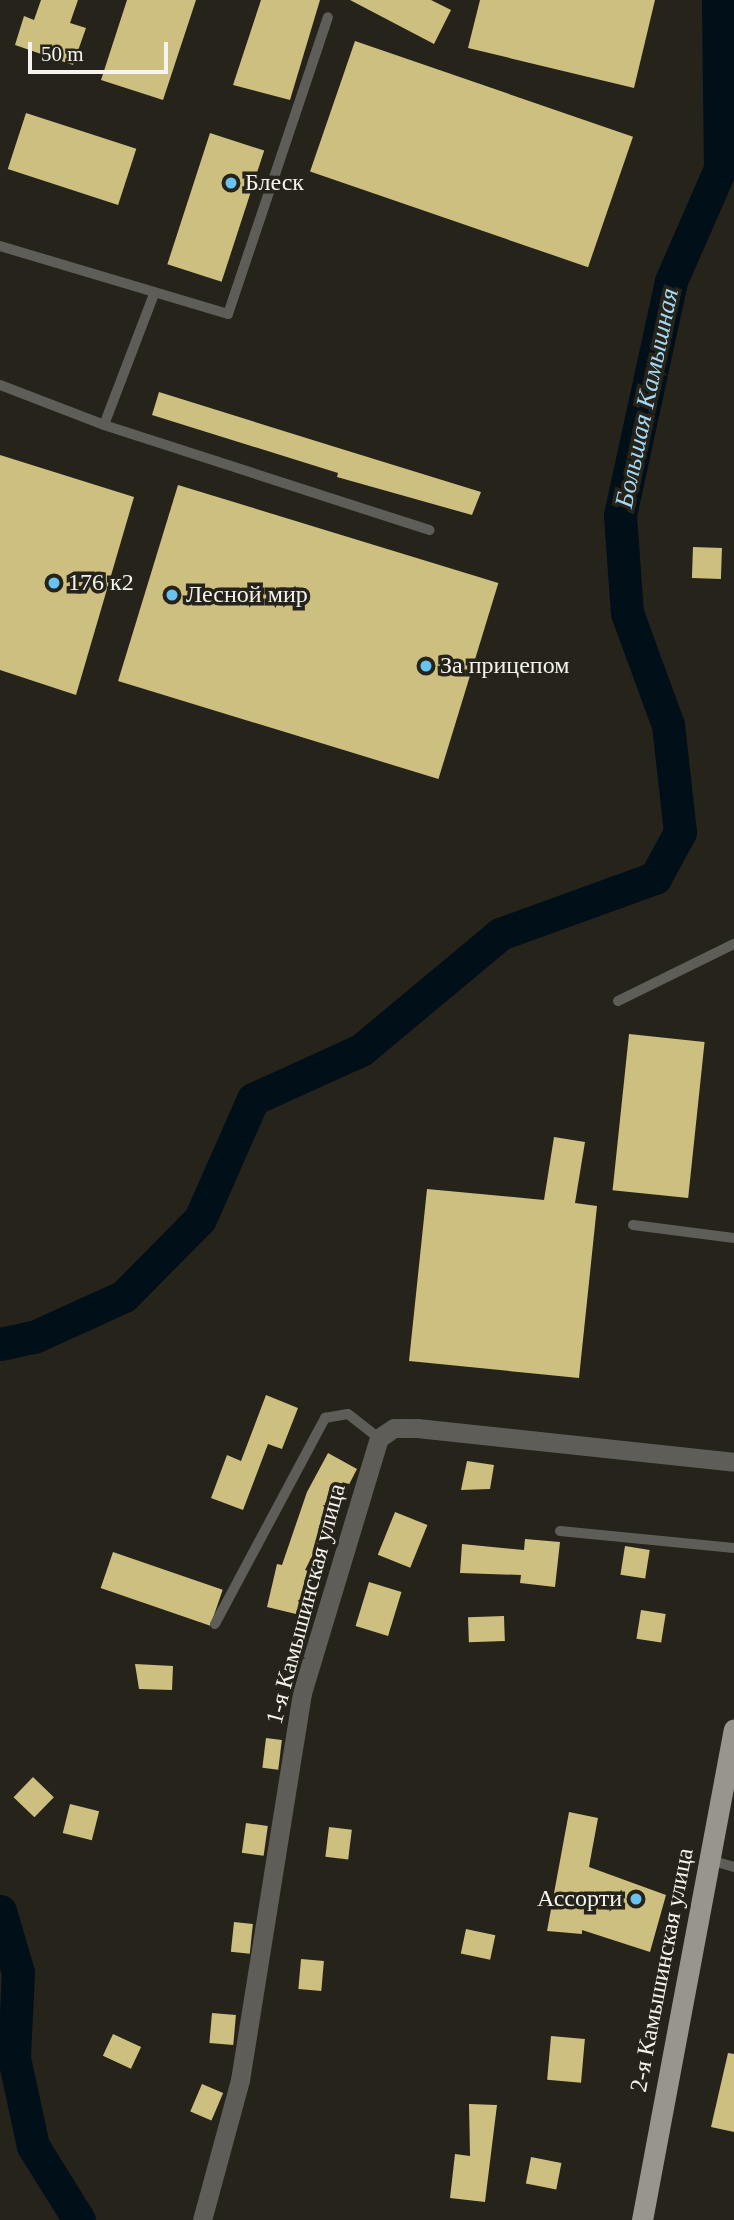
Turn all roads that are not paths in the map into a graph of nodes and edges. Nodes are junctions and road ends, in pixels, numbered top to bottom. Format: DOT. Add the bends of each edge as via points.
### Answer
graph roads {
  1 [pos="328,17"];
  2 [pos="0,246"];
  3 [pos="154,294"];
  4 [pos="0,385"];
  5 [pos="104,425"];
  6 [pos="430,530"];
  7 [pos="734,944"];
  8 [pos="618,1001"];
  9 [pos="633,1224"];
  10 [pos="734,1238"];
  11 [pos="379,1438"];
  12 [pos="734,1462"];
  13 [pos="560,1531"];
  14 [pos="734,1548"];
  15 [pos="215,1624"];
  16 [pos="734,1730"];
  17 [pos="710,1860"];
  18 [pos="734,1867"];
  19 [pos="202,2220"];
  20 [pos="642,2220"];
  1 -- 3 [label="lane" via="229,314"];
  2 -- 3 [label="lane"];
  3 -- 5 [label="lane"];
  4 -- 5 [label="lane"];
  5 -- 6 [label="lane"];
  7 -- 8 [label="lane"];
  9 -- 10 [label="lane"];
  11 -- 12 [label="street" via="394,1428 416,1428"];
  11 -- 15 [label="lane" via="348,1414 325,1418"];
  11 -- 19 [label="street, 1-я Камышинская улица" via="302,1693 240,2080"];
  13 -- 14 [label="lane"];
  16 -- 17 [label="main road, 2-я Камышинская улица"];
  17 -- 18 [label="lane"];
  17 -- 20 [label="main road, 2-я Камышинская улица"];
}
